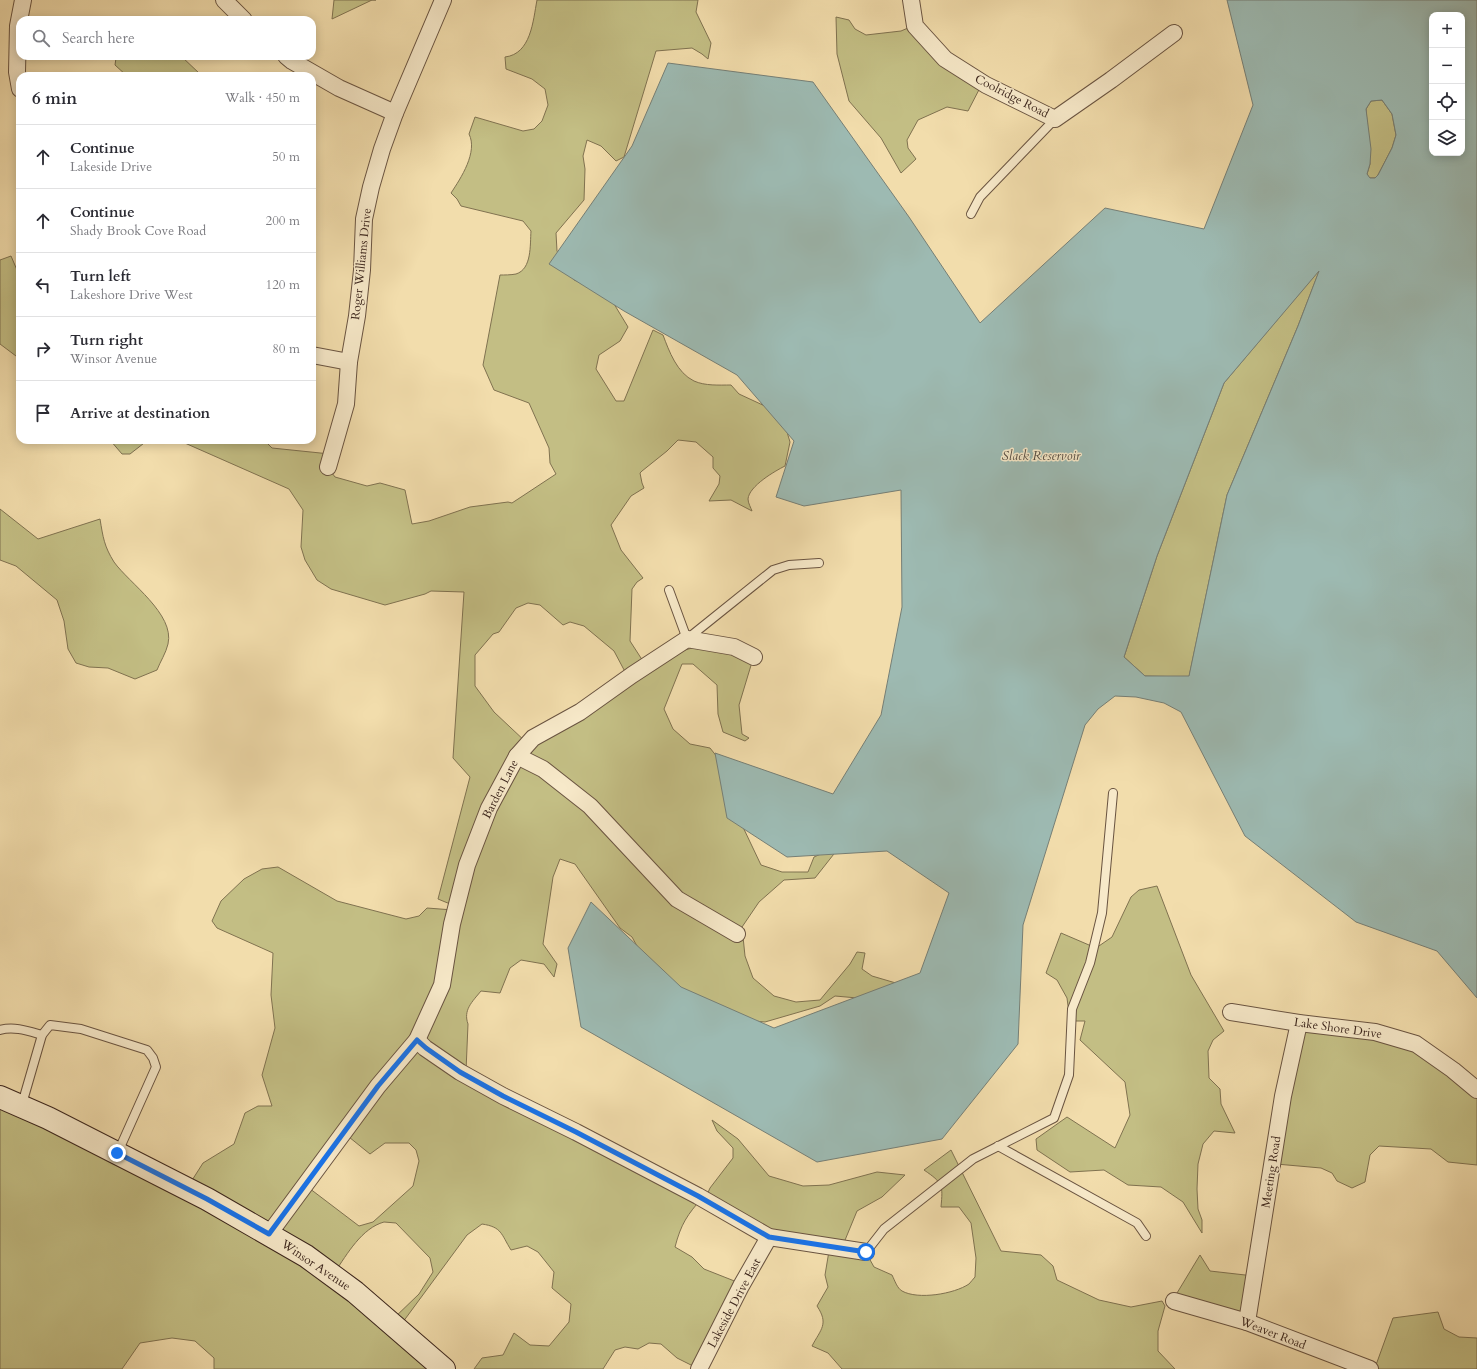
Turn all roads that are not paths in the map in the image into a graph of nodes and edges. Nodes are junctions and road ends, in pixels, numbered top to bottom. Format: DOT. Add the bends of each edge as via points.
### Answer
graph roads {
  1 [pos="23,0"];
  2 [pos="224,0"];
  3 [pos="443,0"];
  4 [pos="911,0"];
  5 [pos="20,16"];
  6 [pos="240,16"];
  7 [pos="1174,33"];
  8 [pos="17,60"];
  9 [pos="291,60"];
  10 [pos="17,72"];
  11 [pos="311,72"];
  12 [pos="316,75"];
  13 [pos="395,113"];
  14 [pos="1055,119"];
  15 [pos="971,214"];
  16 [pos="316,356"];
  17 [pos="348,362"];
  18 [pos="328,467"];
  19 [pos="819,563"];
  20 [pos="669,590"];
  21 [pos="687,639"];
  22 [pos="754,657"];
  23 [pos="517,756"];
  24 [pos="1113,794"];
  25 [pos="737,934"];
  26 [pos="1231,1012"];
  27 [pos="1299,1023"];
  28 [pos="0,1030"];
  29 [pos="42,1035"];
  30 [pos="417,1040"];
  31 [pos="1477,1090"];
  32 [pos="0,1097"];
  33 [pos="21,1106"];
  34 [pos="998,1146"];
  35 [pos="117,1153"];
  36 [pos="269,1234"];
  37 [pos="1146,1236"];
  38 [pos="769,1237"];
  39 [pos="866,1252"];
  40 [pos="1174,1301"];
  41 [pos="1247,1322"];
  42 [pos="444,1369"];
  43 [pos="699,1369"];
  44 [pos="1370,1369"];
  1 -- 5 [label="street"];
  2 -- 6 [label="street"];
  3 -- 13 [label="street, Roger Williams Drive"];
  4 -- 14 [label="street, Coolridge Road" via="915,26 945,59 986,85"];
  7 -- 14 [label="street, Coolridge Road"];
  8 -- 10 [label="street"];
  9 -- 11 [label="street"];
  12 -- 13 [label="street"];
  13 -- 17 [label="street, Roger Williams Drive" via="382,149 364,219 357,316"];
  14 -- 15 [label="lane" via="980,197"];
  16 -- 17 [label="street"];
  17 -- 18 [label="street, Roger Williams Drive" via="346,404"];
  19 -- 21 [label="lane" via="789,565 773,570"];
  20 -- 21 [label="lane"];
  21 -- 22 [label="street" via="734,647"];
  21 -- 23 [label="street, Barden Lane" via="580,712 533,738"];
  23 -- 25 [label="street" via="543,769 590,806 677,899"];
  23 -- 30 [label="street, Barden Lane" via="488,808 467,865 452,924 442,985"];
  24 -- 34 [label="lane" via="1102,913 1090,963 1072,1009 1069,1075 1054,1118"];
  26 -- 27 [label="street, Lake Shore Drive"];
  27 -- 31 [label="street, Lake Shore Drive" via="1375,1032 1416,1044"];
  27 -- 41 [label="street, Meeting Road" via="1283,1096"];
  28 -- 29 [label="lane" via="20,1029"];
  29 -- 33 [label="lane"];
  29 -- 35 [label="lane" via="50,1025 81,1029 147,1050 153,1058 156,1067"];
  30 -- 36 [label="street, Barden Lane" via="378,1086"];
  30 -- 38 [label="street" via="460,1072 497,1093 698,1196"];
  32 -- 33 [label="street, Winsor Avenue"];
  33 -- 35 [label="street, Winsor Avenue"];
  34 -- 37 [label="lane" via="1137,1223"];
  34 -- 39 [label="lane" via="973,1159 884,1229"];
  35 -- 36 [label="street, Winsor Avenue"];
  36 -- 42 [label="street, Winsor Avenue" via="306,1256 355,1292"];
  38 -- 39 [label="street"];
  38 -- 43 [label="street, Lakeside Drive East"];
  40 -- 41 [label="street, Weaver Road"];
  41 -- 44 [label="street, Weaver Road"];
}
